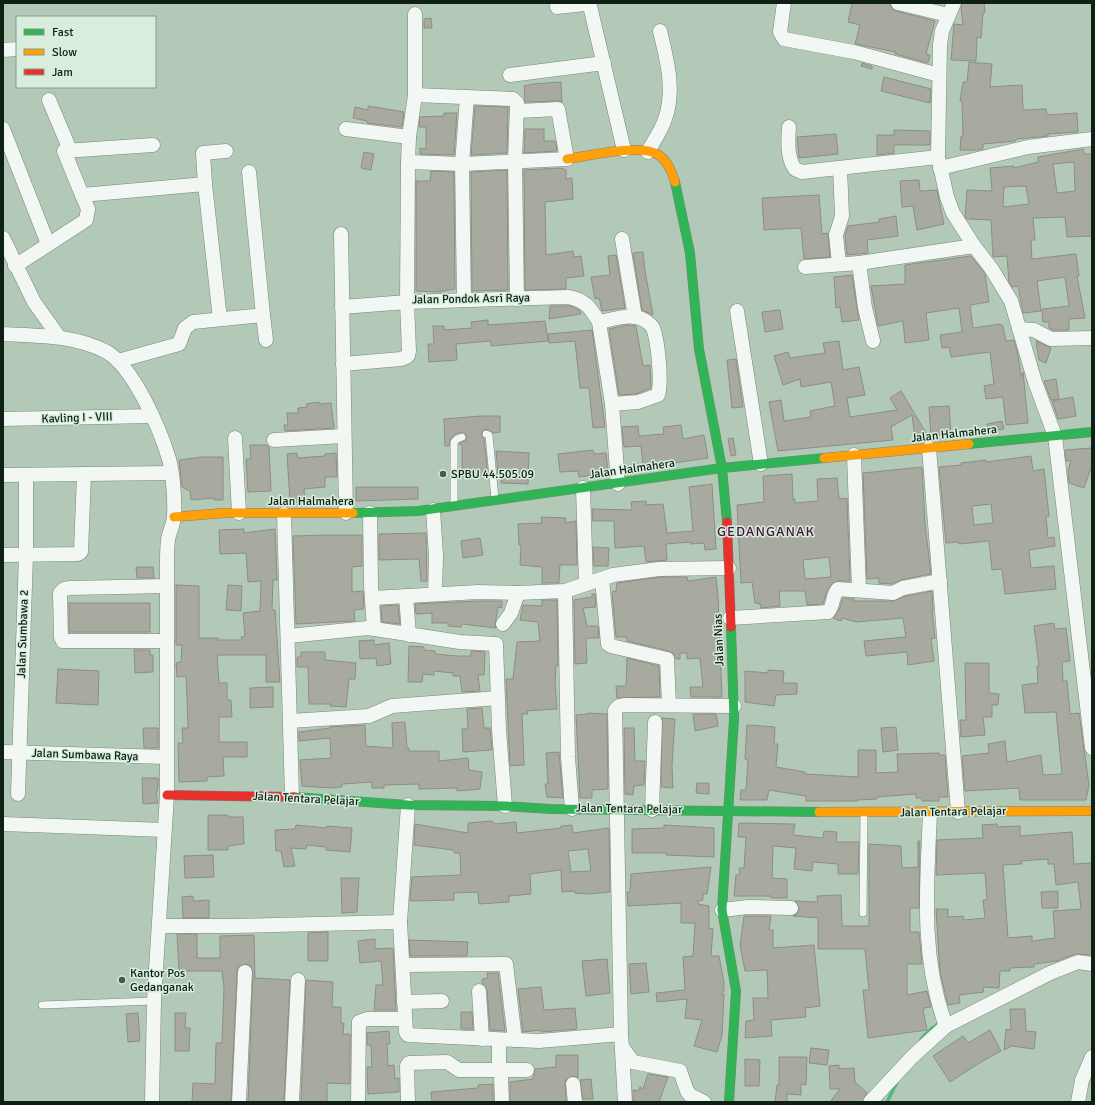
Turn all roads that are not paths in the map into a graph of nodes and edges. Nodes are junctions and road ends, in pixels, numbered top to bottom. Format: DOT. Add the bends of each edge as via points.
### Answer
graph roads {
  1 [pos="784,3"];
  2 [pos="898,3"];
  3 [pos="557,7"];
  4 [pos="951,9"];
  5 [pos="415,14"];
  6 [pos="660,31"];
  7 [pos="16,49"];
  8 [pos="3,50"];
  9 [pos="604,63"];
  10 [pos="510,75"];
  11 [pos="939,75"];
  12 [pos="415,96"];
  13 [pos="467,97"];
  14 [pos="48,100"];
  15 [pos="518,111"];
  16 [pos="789,127"];
  17 [pos="3,129"];
  18 [pos="346,129"];
  19 [pos="409,137"];
  20 [pos="1092,139"];
  21 [pos="153,146"];
  22 [pos="70,150"];
  23 [pos="624,150"];
  24 [pos="226,151"];
  25 [pos="648,152"];
  26 [pos="567,159"];
  27 [pos="408,162"];
  28 [pos="515,162"];
  29 [pos="939,163"];
  30 [pos="462,164"];
  31 [pos="840,168"];
  32 [pos="249,172"];
  33 [pos="205,184"];
  34 [pos="82,195"];
  35 [pos="340,234"];
  36 [pos="3,238"];
  37 [pos="622,239"];
  38 [pos="48,244"];
  39 [pos="974,246"];
  40 [pos="859,263"];
  41 [pos="839,264"];
  42 [pos="15,266"];
  43 [pos="805,268"];
  44 [pos="517,299"];
  45 [pos="464,300"];
  46 [pos="407,302"];
  47 [pos="342,308"];
  48 [pos="737,311"];
  49 [pos="263,315"];
  50 [pos="635,317"];
  51 [pos="220,319"];
  52 [pos="598,322"];
  53 [pos="1019,329"];
  54 [pos="3,334"];
  55 [pos="60,337"];
  56 [pos="1092,338"];
  57 [pos="266,340"];
  58 [pos="873,341"];
  59 [pos="118,362"];
  60 [pos="343,364"];
  61 [pos="612,404"];
  62 [pos="152,416"];
  63 [pos="3,419"];
  64 [pos="1092,432"];
  65 [pos="486,434"];
  66 [pos="344,436"];
  67 [pos="1055,436"];
  68 [pos="462,437"];
  69 [pos="235,438"];
  70 [pos="274,440"];
  71 [pos="929,448"];
  72 [pos="854,455"];
  73 [pos="761,464"];
  74 [pos="722,468"];
  75 [pos="84,474"];
  76 [pos="171,474"];
  77 [pos="3,475"];
  78 [pos="26,475"];
  79 [pos="618,484"];
  80 [pos="583,488"];
  81 [pos="495,499"];
  82 [pos="454,506"];
  83 [pos="433,510"];
  84 [pos="239,513"];
  85 [pos="370,513"];
  86 [pos="284,514"];
  87 [pos="346,514"];
  88 [pos="174,517"];
  89 [pos="3,555"];
  90 [pos="26,555"];
  91 [pos="729,568"];
  92 [pos="602,579"];
  93 [pos="940,581"];
  94 [pos="586,584"];
  95 [pos="167,586"];
  96 [pos="859,590"];
  97 [pos="565,591"];
  98 [pos="518,593"];
  99 [pos="436,594"];
  100 [pos="406,596"];
  101 [pos="372,598"];
  102 [pos="730,618"];
  103 [pos="503,624"];
  104 [pos="374,629"];
  105 [pos="409,635"];
  106 [pos="288,636"];
  107 [pos="167,641"];
  108 [pos="1088,689"];
  109 [pos="498,698"];
  110 [pos="669,705"];
  111 [pos="734,706"];
  112 [pos="290,721"];
  113 [pos="654,722"];
  114 [pos="1092,748"];
  115 [pos="3,752"];
  116 [pos="19,752"];
  117 [pos="166,757"];
  118 [pos="18,794"];
  119 [pos="167,795"];
  120 [pos="292,797"];
  121 [pos="408,805"];
  122 [pos="505,806"];
  123 [pos="572,809"];
  124 [pos="617,810"];
  125 [pos="652,810"];
  126 [pos="728,811"];
  127 [pos="1092,811"];
  128 [pos="958,812"];
  129 [pos="864,813"];
  130 [pos="930,813"];
  131 [pos="3,824"];
  132 [pos="164,830"];
  133 [pos="791,908"];
  134 [pos="722,910"];
  135 [pos="863,913"];
  136 [pos="400,922"];
  137 [pos="160,926"];
  138 [pos="403,964"];
  139 [pos="1092,964"];
  140 [pos="245,972"];
  141 [pos="298,980"];
  142 [pos="479,991"];
  143 [pos="154,1001"];
  144 [pos="442,1001"];
  145 [pos="404,1002"];
  146 [pos="42,1005"];
  147 [pos="405,1019"];
  148 [pos="946,1026"];
  149 [pos="482,1039"];
  150 [pos="515,1040"];
  151 [pos="621,1040"];
  152 [pos="499,1045"];
  153 [pos="1092,1057"];
  154 [pos="527,1070"];
  155 [pos="500,1074"];
  156 [pos="573,1084"];
  157 [pos="152,1102"];
  158 [pos="239,1102"];
  159 [pos="292,1102"];
  160 [pos="358,1102"];
  161 [pos="408,1102"];
  162 [pos="502,1102"];
  163 [pos="575,1102"];
  164 [pos="625,1102"];
  165 [pos="704,1102"];
  166 [pos="729,1102"];
  167 [pos="870,1102"];
  168 [pos="1078,1102"];
  1 -- 11 [label="street" via="780,32 784,39 854,52"];
  2 -- 4 [label="street"];
  3 -- 9 [label="street" via="585,4 590,6"];
  4 -- 11 [label="street" via="942,31"];
  5 -- 12 [label="street, Jalan Pondok Asri Raya"];
  6 -- 25 [label="street" via="669,72 670,93 664,122"];
  7 -- 8 [label="street"];
  9 -- 10 [label="street"];
  9 -- 23 [label="street"];
  11 -- 29 [label="street"];
  12 -- 13 [label="street"];
  12 -- 19 [label="street, Jalan Pondok Asri Raya"];
  13 -- 15 [label="street" via="514,99"];
  13 -- 30 [label="street"];
  14 -- 22 [label="street"];
  15 -- 26 [label="street" via="558,109"];
  15 -- 28 [label="street"];
  16 -- 31 [label="street" via="790,158 795,169 802,172"];
  17 -- 38 [label="street"];
  18 -- 19 [label="street"];
  19 -- 27 [label="street, Jalan Pondok Asri Raya"];
  20 -- 29 [label="street" via="1028,147"];
  21 -- 22 [label="street"];
  22 -- 34 [label="street" via="64,153"];
  23 -- 25 [label="street"];
  23 -- 26 [label="street"];
  24 -- 33 [label="street" via="203,153"];
  25 -- 74 [label="street, Jalan Nias" via="657,154 668,164 675,181 690,253 699,349"];
  26 -- 28 [label="street"];
  27 -- 30 [label="street"];
  27 -- 46 [label="street, Jalan Pondok Asri Raya"];
  28 -- 30 [label="street"];
  28 -- 44 [label="street"];
  29 -- 31 [label="street"];
  29 -- 39 [label="street" via="953,213"];
  30 -- 45 [label="street"];
  31 -- 41 [label="street" via="842,216 836,234"];
  32 -- 49 [label="street"];
  33 -- 34 [label="street"];
  33 -- 51 [label="street"];
  34 -- 38 [label="street" via="88,209 86,220"];
  35 -- 47 [label="street"];
  36 -- 42 [label="street"];
  37 -- 50 [label="street"];
  38 -- 42 [label="street"];
  39 -- 40 [label="street"];
  39 -- 53 [label="street" via="1011,301"];
  40 -- 41 [label="street"];
  40 -- 58 [label="street" via="865,308"];
  41 -- 43 [label="street"];
  42 -- 55 [label="street" via="34,302"];
  44 -- 45 [label="street, Jalan Pondok Asri Raya"];
  44 -- 52 [label="street, Jalan Pondok Asri Raya" via="580,299 593,311"];
  45 -- 46 [label="street, Jalan Pondok Asri Raya"];
  46 -- 47 [label="street"];
  46 -- 60 [label="street" via="408,356 401,359"];
  47 -- 60 [label="street"];
  48 -- 73 [label="street"];
  49 -- 51 [label="street"];
  49 -- 57 [label="street"];
  50 -- 52 [label="street"];
  50 -- 61 [label="street" via="649,323 653,328 660,370 658,395 638,402"];
  51 -- 59 [label="street" via="193,322 185,328 179,344"];
  52 -- 61 [label="street, Jalan Pondok Asri Raya"];
  53 -- 56 [label="street" via="1034,330 1051,339"];
  53 -- 67 [label="street"];
  54 -- 55 [label="street"];
  55 -- 59 [label="street" via="107,353"];
  59 -- 62 [label="street" via="134,381"];
  60 -- 66 [label="street"];
  61 -- 79 [label="street, Jalan Pondok Asri Raya"];
  62 -- 63 [label="street, Kavling I - VIII"];
  62 -- 76 [label="street" via="169,460"];
  64 -- 67 [label="street, Jalan Halmahera"];
  65 -- 81 [label="lane" via="489,435"];
  66 -- 70 [label="street"];
  66 -- 87 [label="street"];
  67 -- 71 [label="street, Jalan Halmahera"];
  67 -- 108 [label="street"];
  68 -- 82 [label="lane" via="454,442"];
  69 -- 84 [label="street"];
  71 -- 72 [label="street, Jalan Halmahera"];
  71 -- 93 [label="street"];
  72 -- 73 [label="street, Jalan Halmahera"];
  72 -- 96 [label="street"];
  73 -- 74 [label="street, Jalan Halmahera"];
  74 -- 79 [label="street, Jalan Halmahera"];
  74 -- 91 [label="street, Jalan Nias"];
  75 -- 76 [label="street"];
  75 -- 78 [label="street"];
  75 -- 90 [label="street" via="81,552"];
  76 -- 88 [label="street"];
  77 -- 78 [label="street"];
  78 -- 90 [label="street, Jalan Sumbawa 2"];
  79 -- 80 [label="street, Jalan Halmahera"];
  80 -- 81 [label="street, Jalan Halmahera"];
  80 -- 94 [label="street"];
  81 -- 82 [label="street, Jalan Halmahera"];
  82 -- 83 [label="street, Jalan Halmahera"];
  83 -- 85 [label="street, Jalan Halmahera"];
  83 -- 99 [label="street"];
  84 -- 86 [label="street, Jalan Halmahera"];
  84 -- 88 [label="street, Jalan Halmahera"];
  85 -- 87 [label="street, Jalan Halmahera"];
  85 -- 101 [label="street"];
  86 -- 87 [label="street, Jalan Halmahera"];
  86 -- 106 [label="street"];
  88 -- 95 [label="street" via="168,540"];
  89 -- 90 [label="street"];
  90 -- 116 [label="street, Jalan Sumbawa 2"];
  91 -- 92 [label="street" via="659,569"];
  91 -- 102 [label="street, Jalan Nias"];
  92 -- 94 [label="street"];
  92 -- 110 [label="street" via="608,644 667,659"];
  93 -- 96 [label="street" via="903,588 893,593"];
  93 -- 128 [label="street"];
  94 -- 97 [label="street"];
  95 -- 107 [label="street"];
  95 -- 107 [label="street" via="70,588 60,593 63,641"];
  96 -- 102 [label="street" via="837,590 828,612"];
  97 -- 98 [label="street"];
  97 -- 123 [label="street" via="568,758"];
  98 -- 99 [label="street"];
  98 -- 103 [label="street" via="511,613"];
  99 -- 100 [label="street"];
  100 -- 101 [label="street"];
  100 -- 105 [label="street"];
  101 -- 104 [label="street"];
  102 -- 111 [label="street, Jalan Nias"];
  104 -- 105 [label="street"];
  104 -- 106 [label="street"];
  105 -- 109 [label="street" via="496,644"];
  106 -- 112 [label="street"];
  107 -- 117 [label="street"];
  108 -- 114 [label="street"];
  109 -- 112 [label="street" via="392,706 369,716"];
  109 -- 122 [label="street"];
  110 -- 111 [label="street"];
  110 -- 124 [label="street" via="624,705 616,708"];
  111 -- 126 [label="street, Jalan Nias"];
  112 -- 120 [label="street"];
  113 -- 125 [label="street"];
  115 -- 116 [label="street, Jalan Sumbawa Raya"];
  116 -- 117 [label="street, Jalan Sumbawa Raya"];
  116 -- 118 [label="street, Jalan Sumbawa 2"];
  117 -- 119 [label="street"];
  119 -- 120 [label="street, Jalan Tentara Pelajar"];
  119 -- 132 [label="street"];
  120 -- 121 [label="street, Jalan Tentara Pelajar"];
  121 -- 122 [label="street, Jalan Tentara Pelajar"];
  121 -- 136 [label="street"];
  122 -- 123 [label="street, Jalan Tentara Pelajar"];
  123 -- 124 [label="street, Jalan Tentara Pelajar"];
  124 -- 125 [label="street, Jalan Tentara Pelajar"];
  124 -- 151 [label="street"];
  125 -- 126 [label="street, Jalan Tentara Pelajar"];
  126 -- 129 [label="street, Jalan Tentara Pelajar"];
  126 -- 134 [label="street, Jalan Nias"];
  127 -- 128 [label="street, Jalan Tentara Pelajar"];
  128 -- 130 [label="street, Jalan Tentara Pelajar"];
  129 -- 130 [label="street, Jalan Tentara Pelajar"];
  129 -- 135 [label="lane"];
  130 -- 148 [label="street" via="925,907 931,968"];
  131 -- 132 [label="street"];
  132 -- 137 [label="street"];
  133 -- 134 [label="street" via="748,907"];
  134 -- 166 [label="street, Jalan Nias" via="725,936 736,978"];
  136 -- 137 [label="street"];
  136 -- 138 [label="street"];
  137 -- 143 [label="street"];
  138 -- 145 [label="street"];
  138 -- 150 [label="street" via="506,964"];
  139 -- 148 [label="street" via="1078,962 1050,972"];
  140 -- 158 [label="street"];
  141 -- 159 [label="street"];
  142 -- 149 [label="street"];
  143 -- 146 [label="lane"];
  143 -- 157 [label="street"];
  144 -- 145 [label="street"];
  145 -- 147 [label="street"];
  147 -- 149 [label="street" via="406,1032 410,1036"];
  147 -- 160 [label="street" via="367,1019 359,1022"];
  148 -- 167 [label="street" via="912,1056"];
  149 -- 150 [label="street"];
  150 -- 151 [label="street"];
  151 -- 164 [label="street"];
  151 -- 165 [label="street" via="633,1062 680,1071 687,1092"];
  152 -- 155 [label="street"];
  153 -- 168 [label="street" via="1082,1080"];
  154 -- 155 [label="street"];
  155 -- 161 [label="street" via="459,1070 447,1062 409,1063"];
  155 -- 162 [label="street"];
  156 -- 163 [label="street"];
}
